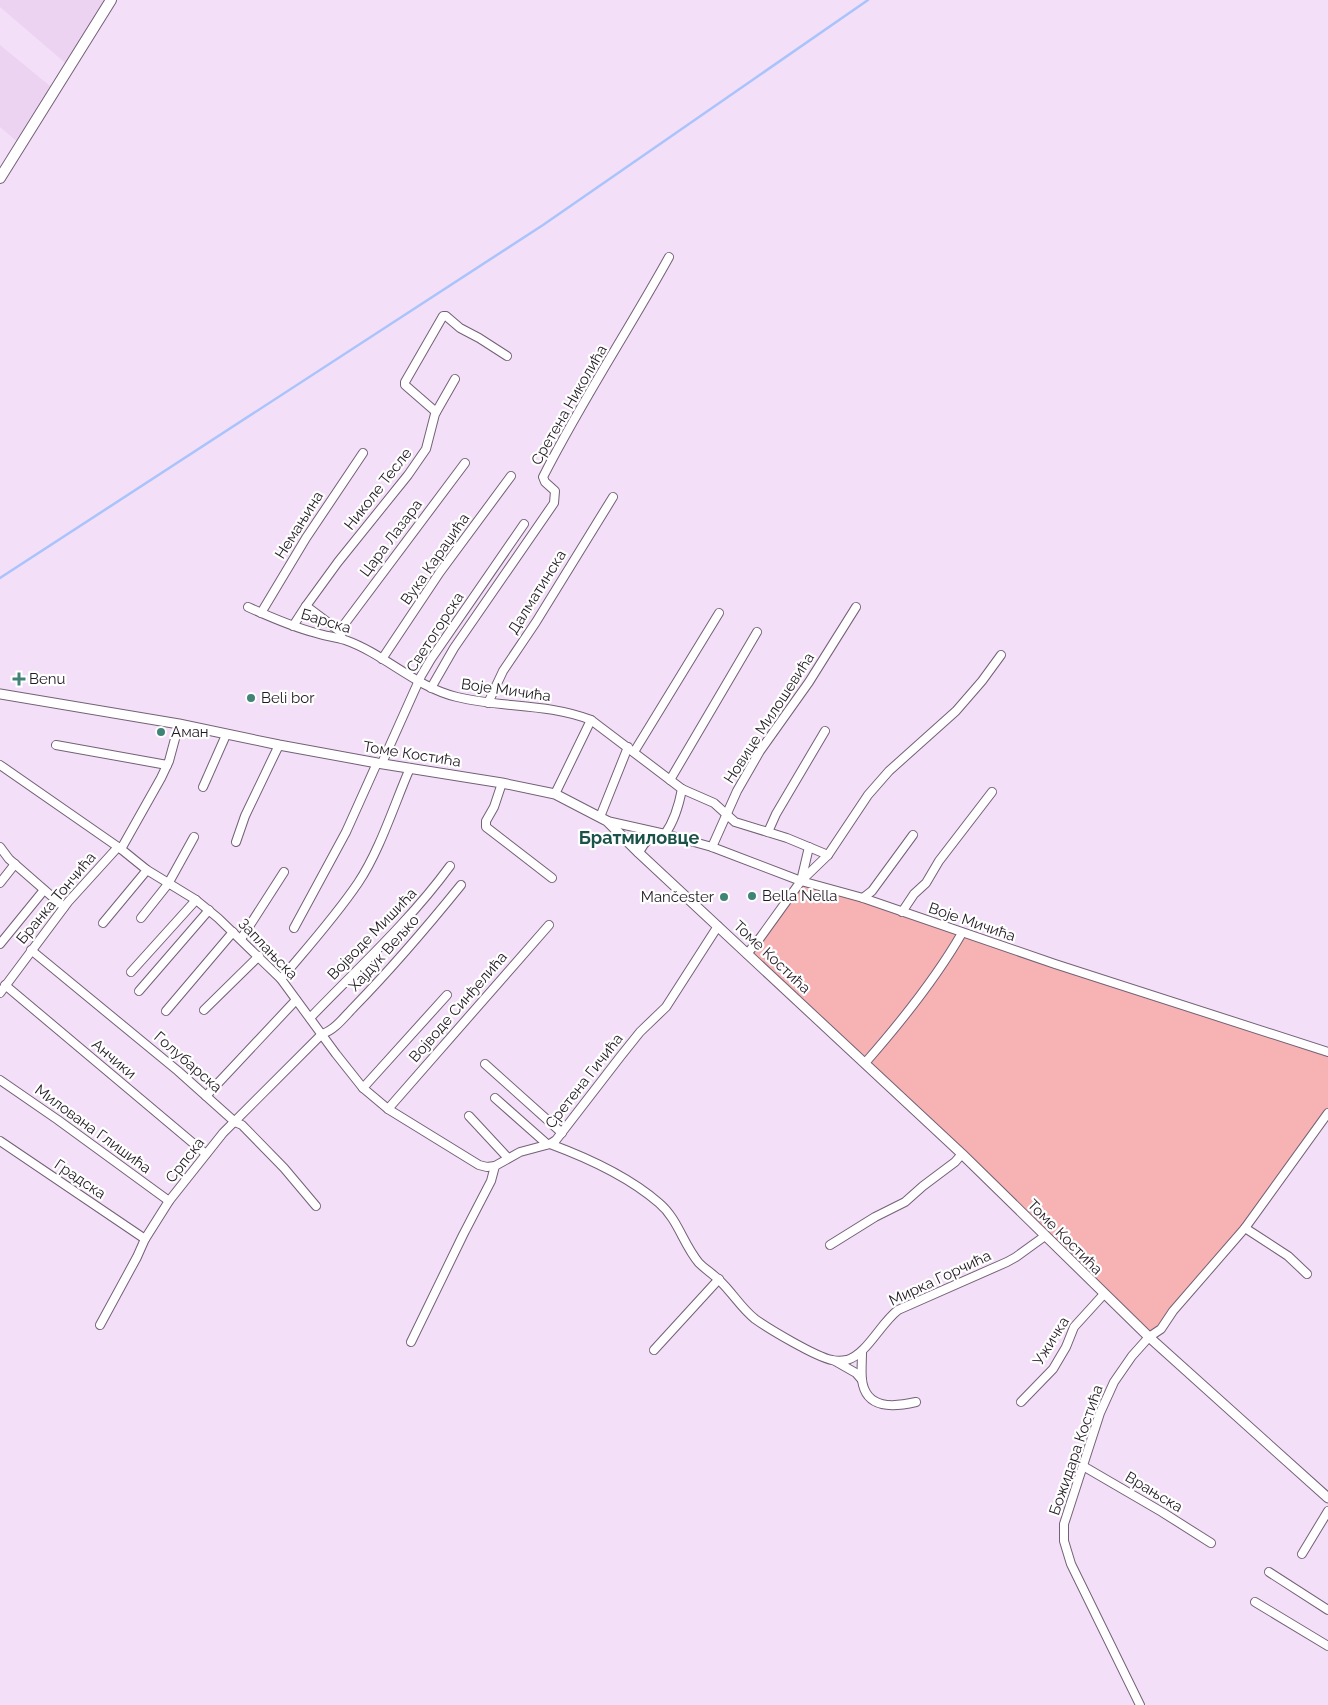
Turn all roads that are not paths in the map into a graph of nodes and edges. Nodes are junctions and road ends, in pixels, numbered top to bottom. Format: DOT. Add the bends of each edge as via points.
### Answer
graph roads {
  1 [pos="111,0"];
  2 [pos="0,178"];
  3 [pos="669,257"];
  4 [pos="507,356"];
  5 [pos="455,380"];
  6 [pos="436,412"];
  7 [pos="363,453"];
  8 [pos="465,463"];
  9 [pos="511,476"];
  10 [pos="613,498"];
  11 [pos="524,524"];
  12 [pos="306,606"];
  13 [pos="248,607"];
  14 [pos="856,607"];
  15 [pos="261,613"];
  16 [pos="719,613"];
  17 [pos="294,626"];
  18 [pos="340,630"];
  19 [pos="757,632"];
  20 [pos="345,640"];
  21 [pos="1001,655"];
  22 [pos="382,659"];
  23 [pos="419,682"];
  24 [pos="431,688"];
  25 [pos="0,694"];
  26 [pos="488,703"];
  27 [pos="591,720"];
  28 [pos="179,724"];
  29 [pos="824,731"];
  30 [pos="226,735"];
  31 [pos="56,744"];
  32 [pos="279,745"];
  33 [pos="631,749"];
  34 [pos="379,763"];
  35 [pos="0,765"];
  36 [pos="167,765"];
  37 [pos="410,768"];
  38 [pos="670,780"];
  39 [pos="502,782"];
  40 [pos="203,787"];
  41 [pos="682,789"];
  42 [pos="992,792"];
  43 [pos="555,794"];
  44 [pos="727,816"];
  45 [pos="604,819"];
  46 [pos="768,832"];
  47 [pos="665,834"];
  48 [pos="913,836"];
  49 [pos="194,837"];
  50 [pos="236,842"];
  51 [pos="0,847"];
  52 [pos="712,847"];
  53 [pos="809,847"];
  54 [pos="120,848"];
  55 [pos="639,853"];
  56 [pos="828,855"];
  57 [pos="15,864"];
  58 [pos="450,866"];
  59 [pos="147,870"];
  60 [pos="284,872"];
  61 [pos="552,878"];
  62 [pos="801,881"];
  63 [pos="0,883"];
  64 [pos="168,884"];
  65 [pos="461,885"];
  66 [pos="44,890"];
  67 [pos="863,898"];
  68 [pos="196,900"];
  69 [pos="64,907"];
  70 [pos="209,910"];
  71 [pos="902,912"];
  72 [pos="141,918"];
  73 [pos="103,923"];
  74 [pos="549,925"];
  75 [pos="718,926"];
  76 [pos="294,928"];
  77 [pos="233,932"];
  78 [pos="962,933"];
  79 [pos="241,939"];
  80 [pos="0,944"];
  81 [pos="31,950"];
  82 [pos="748,954"];
  83 [pos="259,956"];
  84 [pos="131,972"];
  85 [pos="281,979"];
  86 [pos="5,985"];
  87 [pos="139,991"];
  88 [pos="0,993"];
  89 [pos="447,995"];
  90 [pos="296,1000"];
  91 [pos="204,1010"];
  92 [pos="166,1011"];
  93 [pos="310,1018"];
  94 [pos="322,1034"];
  95 [pos="1328,1052"];
  96 [pos="865,1063"];
  97 [pos="485,1064"];
  98 [pos="0,1080"];
  99 [pos="363,1088"];
  100 [pos="206,1096"];
  101 [pos="496,1098"];
  102 [pos="388,1109"];
  103 [pos="1328,1113"];
  104 [pos="469,1116"];
  105 [pos="235,1122"];
  106 [pos="562,1132"];
  107 [pos="0,1141"];
  108 [pos="548,1144"];
  109 [pos="206,1154"];
  110 [pos="962,1154"];
  111 [pos="508,1158"];
  112 [pos="495,1166"];
  113 [pos="169,1202"];
  114 [pos="316,1206"];
  115 [pos="1245,1228"];
  116 [pos="1045,1236"];
  117 [pos="145,1239"];
  118 [pos="830,1245"];
  119 [pos="1307,1274"];
  120 [pos="719,1280"];
  121 [pos="1104,1294"];
  122 [pos="100,1325"];
  123 [pos="1149,1337"];
  124 [pos="411,1342"];
  125 [pos="654,1350"];
  126 [pos="862,1352"];
  127 [pos="834,1360"];
  128 [pos="862,1380"];
  129 [pos="916,1402"];
  130 [pos="1021,1402"];
  131 [pos="1083,1466"];
  132 [pos="1328,1498"];
  133 [pos="1328,1511"];
  134 [pos="1211,1543"];
  135 [pos="1302,1554"];
  136 [pos="1269,1572"];
  137 [pos="1255,1602"];
  138 [pos="1328,1610"];
  139 [pos="1328,1646"];
  140 [pos="1140,1705"];
  1 -- 2 [label="main road"];
  3 -- 24 [label="street, Сретена Николића" via="543,477 555,491 554,503 449,656"];
  4 -- 6 [label="street" via="443,316 405,382"];
  5 -- 6 [label="street, Николе Тесле"];
  6 -- 12 [label="street, Николе Тесле" via="426,449"];
  7 -- 15 [label="street, Немањина"];
  8 -- 18 [label="street, Цара Лазара"];
  9 -- 22 [label="street, Вука Караџића" via="440,572"];
  10 -- 26 [label="street, Далматинска" via="503,672"];
  11 -- 23 [label="street, Светогорска"];
  12 -- 17 [label="street, Николе Тесле"];
  12 -- 18 [label="street"];
  13 -- 15 [label="street, Барска"];
  14 -- 44 [label="street, Новице Милошевића" via="760,751"];
  15 -- 17 [label="street, Барска"];
  16 -- 33 [label="street"];
  17 -- 20 [label="street, Барска"];
  18 -- 20 [label="street"];
  19 -- 38 [label="street"];
  20 -- 22 [label="street, Барска"];
  21 -- 56 [label="street" via="956,711 878,783"];
  22 -- 23 [label="street, Барска"];
  23 -- 24 [label="street, Воје Мичића"];
  23 -- 34 [label="street, Светогорска"];
  24 -- 26 [label="street, Воје Мичића"];
  25 -- 28 [label="street, Томе Костића"];
  26 -- 27 [label="street, Воје Мичића" via="552,710"];
  27 -- 33 [label="street, Воје Мичића"];
  27 -- 43 [label="street"];
  28 -- 30 [label="street, Томе Костића"];
  28 -- 36 [label="street, Бранка Тончића"];
  29 -- 46 [label="street"];
  30 -- 32 [label="street, Томе Костића"];
  30 -- 40 [label="street"];
  31 -- 36 [label="street"];
  32 -- 34 [label="street, Томе Костића"];
  32 -- 50 [label="street"];
  33 -- 38 [label="street, Воје Мичића"];
  33 -- 45 [label="street"];
  34 -- 37 [label="street, Томе Костића"];
  34 -- 76 [label="street, Светогорска"];
  35 -- 54 [label="street, Заплањска"];
  36 -- 54 [label="street, Бранка Тончића" via="126,843"];
  37 -- 39 [label="street, Томе Костића"];
  37 -- 85 [label="street" via="358,883"];
  38 -- 41 [label="street, Воје Мичића"];
  39 -- 43 [label="street, Томе Костића"];
  39 -- 61 [label="street" via="486,827"];
  41 -- 44 [label="street, Воје Мичића" via="714,803"];
  41 -- 47 [label="street" via="680,804"];
  42 -- 71 [label="street"];
  43 -- 45 [label="street, Томе Костића"];
  44 -- 46 [label="street, Воје Мичића" via="735,822"];
  44 -- 52 [label="street, Новице Милошевића"];
  45 -- 47 [label="street, Воје Мичића"];
  45 -- 55 [label="street, Томе Костића"];
  46 -- 53 [label="street, Воје Мичића"];
  47 -- 52 [label="street, Воје Мичића"];
  47 -- 55 [label="street" via="654,835 647,840"];
  48 -- 67 [label="street" via="872,891"];
  49 -- 64 [label="street"];
  51 -- 57 [label="street"];
  52 -- 62 [label="street, Воје Мичића"];
  53 -- 56 [label="street, Воје Мичића"];
  53 -- 62 [label="street"];
  54 -- 59 [label="street, Заплањска"];
  54 -- 69 [label="street, Бранка Тончића"];
  55 -- 75 [label="street, Томе Костића"];
  56 -- 62 [label="street"];
  57 -- 63 [label="street"];
  57 -- 66 [label="street"];
  58 -- 93 [label="street, Војводе Мишића" via="400,928"];
  59 -- 64 [label="street, Заплањска"];
  59 -- 73 [label="street"];
  60 -- 79 [label="street"];
  62 -- 67 [label="street, Воје Мичића"];
  62 -- 82 [label="street"];
  64 -- 68 [label="street, Заплањска"];
  64 -- 72 [label="street"];
  65 -- 94 [label="street, Хајдук Вељко" via="365,995 334,1027"];
  66 -- 69 [label="street"];
  66 -- 80 [label="street"];
  67 -- 71 [label="street, Воје Мичића"];
  68 -- 70 [label="street, Заплањска"];
  68 -- 84 [label="street"];
  69 -- 81 [label="street, Бранка Тончића"];
  70 -- 77 [label="street, Заплањска"];
  70 -- 87 [label="street"];
  71 -- 78 [label="street, Воје Мичића"];
  74 -- 102 [label="street, Војводе Синђелића"];
  75 -- 82 [label="street, Томе Костића"];
  75 -- 106 [label="street, Сретена Гичића" via="666,1007 630,1044"];
  77 -- 79 [label="street, Заплањска"];
  77 -- 92 [label="street"];
  78 -- 95 [label="street, Воје Мичића"];
  78 -- 96 [label="street" via="913,1007"];
  79 -- 83 [label="street, Заплањска"];
  81 -- 86 [label="street, Бранка Тончића"];
  81 -- 100 [label="street, Голубарска"];
  82 -- 96 [label="street, Томе Костића"];
  83 -- 85 [label="street, Заплањска"];
  83 -- 91 [label="street"];
  85 -- 90 [label="street, Заплањска"];
  86 -- 88 [label="street, Бранка Тончића"];
  86 -- 109 [label="street, Анчики"];
  89 -- 99 [label="street"];
  90 -- 93 [label="street, Заплањска"];
  90 -- 100 [label="street"];
  93 -- 94 [label="street, Заплањска"];
  94 -- 99 [label="street, Заплањска"];
  94 -- 105 [label="street, Српска"];
  96 -- 110 [label="street, Томе Костића"];
  97 -- 106 [label="street"];
  98 -- 113 [label="street, Милована Глишића"];
  99 -- 102 [label="street, Заплањска"];
  100 -- 105 [label="street, Голубарска"];
  101 -- 108 [label="street"];
  102 -- 112 [label="street, Заплањска" via="479,1165"];
  103 -- 115 [label="street, Божидара Костића"];
  104 -- 111 [label="street"];
  105 -- 109 [label="street, Српска"];
  105 -- 114 [label="street, Голубарска" via="242,1125 284,1168"];
  106 -- 108 [label="street, Сретена Гичића"];
  107 -- 117 [label="street, Градска"];
  108 -- 111 [label="street, Сретена Гичића"];
  108 -- 120 [label="street" via="606,1168 659,1203 674,1220 699,1262"];
  109 -- 113 [label="street, Српска"];
  110 -- 116 [label="street, Томе Костића"];
  110 -- 118 [label="street" via="904,1202"];
  111 -- 112 [label="street, Сретена Гичића"];
  112 -- 124 [label="street"];
  113 -- 117 [label="street, Српска"];
  115 -- 119 [label="street" via="1288,1256"];
  115 -- 123 [label="street, Божидара Костића" via="1161,1329"];
  116 -- 121 [label="street, Томе Костића"];
  116 -- 126 [label="street, Мирка Горчића" via="1016,1258 898,1310"];
  117 -- 122 [label="street, Српска"];
  120 -- 125 [label="street"];
  120 -- 127 [label="street" via="754,1318 822,1357"];
  121 -- 123 [label="street, Томе Костића"];
  121 -- 130 [label="street, Ужичка" via="1074,1327 1053,1369"];
  123 -- 131 [label="street, Божидара Костића" via="1121,1371 1107,1395"];
  123 -- 132 [label="street, Томе Костића"];
  126 -- 127 [label="street" via="846,1360"];
  126 -- 128 [label="street"];
  127 -- 128 [label="street"];
  128 -- 129 [label="street" via="869,1396 877,1402 892,1406"];
  131 -- 134 [label="street, Врањска"];
  131 -- 140 [label="street, Божидара Костића" via="1064,1524 1064,1541 1071,1564"];
  133 -- 135 [label="street"];
  136 -- 138 [label="street"];
  137 -- 139 [label="street"];
}
